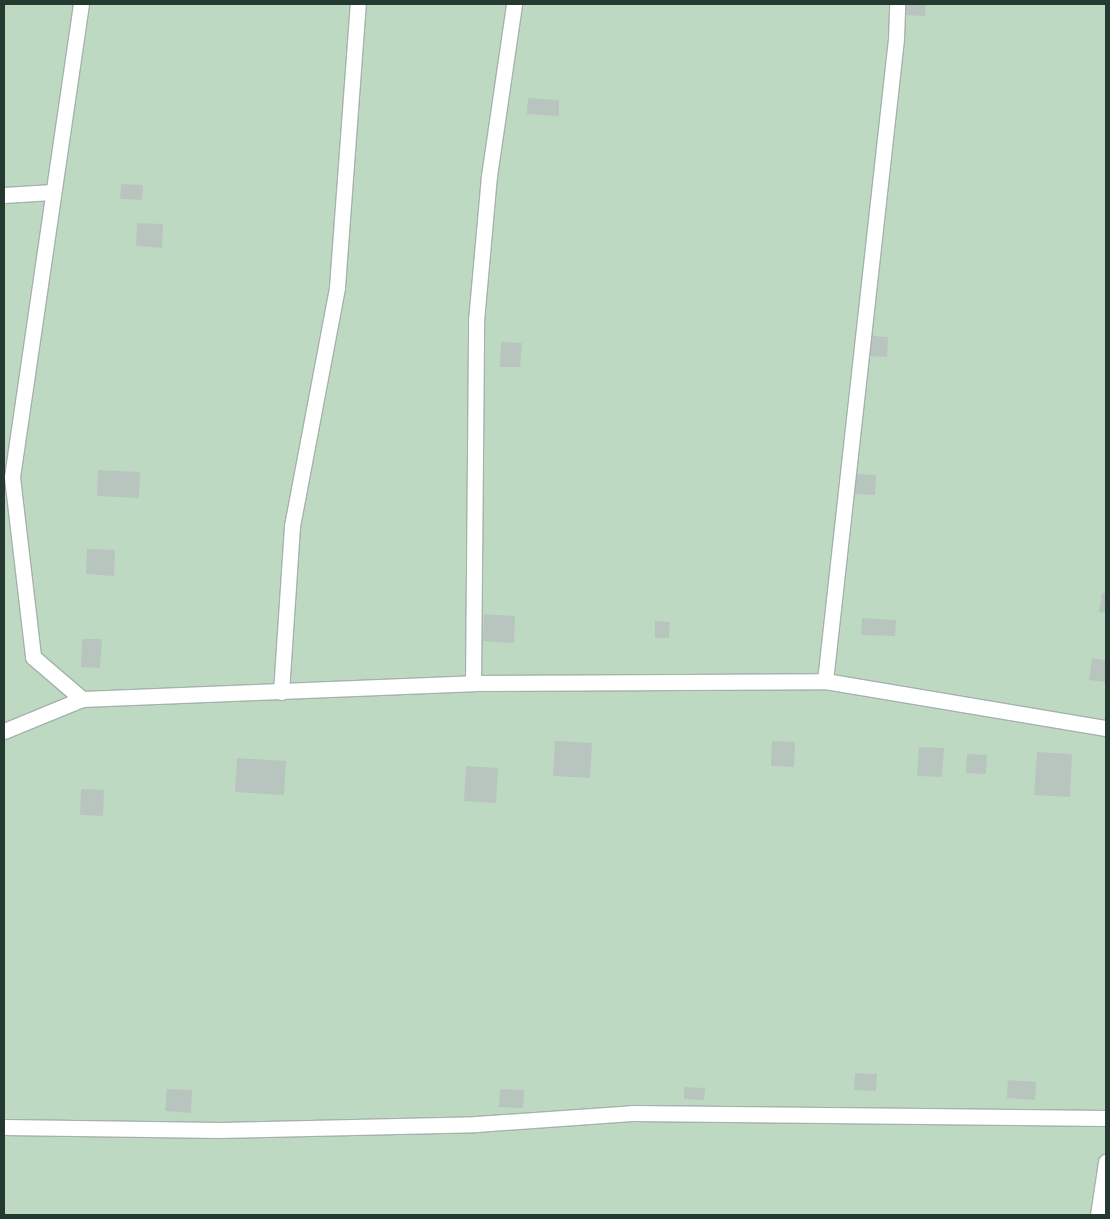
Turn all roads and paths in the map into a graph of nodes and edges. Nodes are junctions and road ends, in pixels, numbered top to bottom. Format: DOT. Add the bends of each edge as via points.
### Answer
graph roads {
  1 [pos="81,4"];
  2 [pos="358,4"];
  3 [pos="514,4"];
  4 [pos="896,4"];
  5 [pos="52,192"];
  6 [pos="4,195"];
  7 [pos="8,477"];
  8 [pos="825,682"];
  9 [pos="472,683"];
  10 [pos="281,692"];
  11 [pos="82,699"];
  12 [pos="1106,728"];
  13 [pos="4,731"];
  14 [pos="1106,1118"];
  15 [pos="4,1127"];
  16 [pos="1106,1162"];
  17 [pos="1098,1215"];
  1 -- 5 [label="street"];
  2 -- 10 [label="street" via="337,287 292,526"];
  3 -- 9 [label="street" via="489,176 476,321"];
  4 -- 8 [label="street" via="896,40"];
  5 -- 6 [label="street"];
  5 -- 7 [label="street"];
  7 -- 11 [label="street" via="33,657"];
  8 -- 9 [label="street"];
  8 -- 12 [label="street"];
  9 -- 10 [label="street"];
  10 -- 11 [label="street"];
  11 -- 13 [label="street"];
  14 -- 15 [label="street" via="632,1113 476,1124 220,1130"];
  16 -- 17 [label="street"];
}
